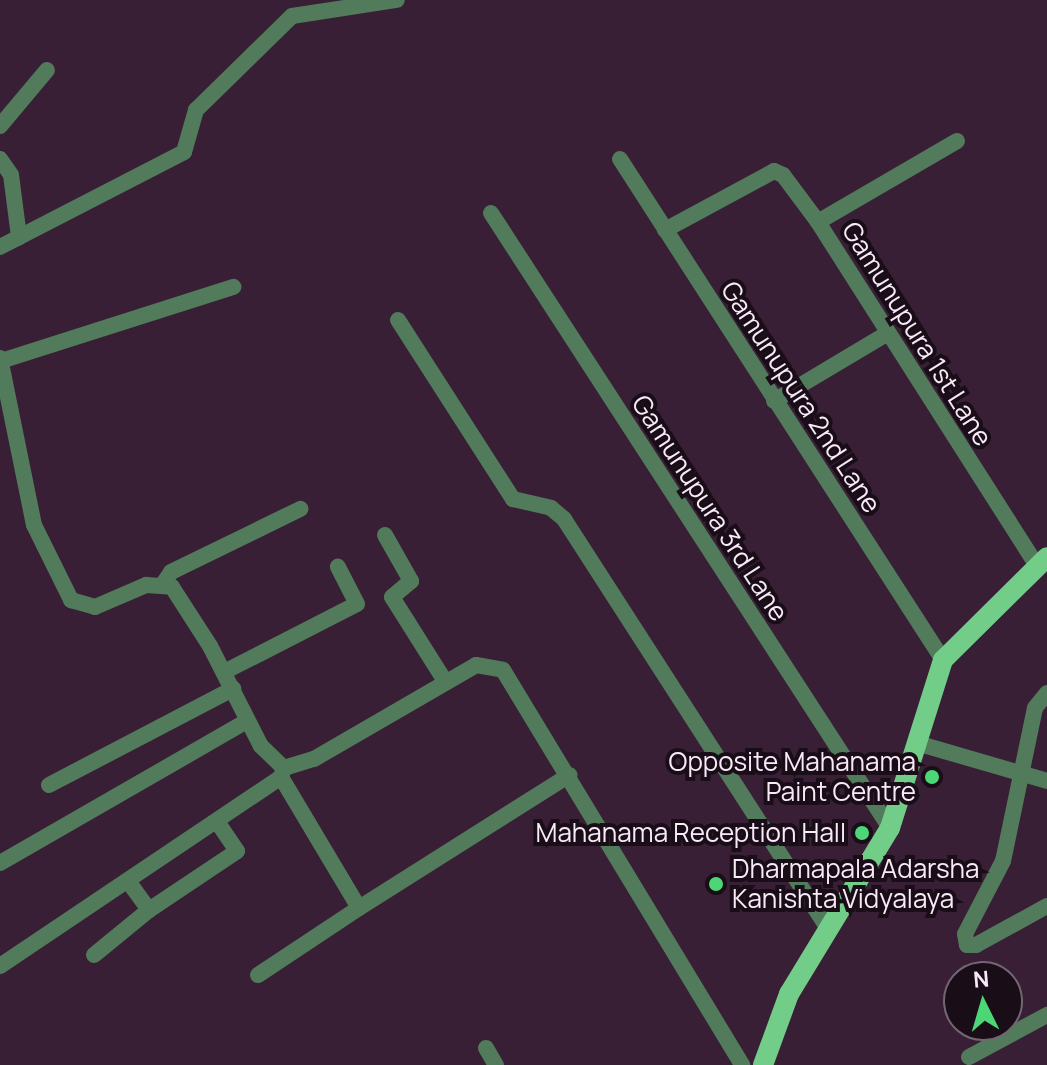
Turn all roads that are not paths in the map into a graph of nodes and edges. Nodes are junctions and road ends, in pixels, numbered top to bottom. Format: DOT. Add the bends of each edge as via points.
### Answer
graph roads {
  1 [pos="397,0"];
  2 [pos="47,70"];
  3 [pos="0,126"];
  4 [pos="957,141"];
  5 [pos="0,159"];
  6 [pos="620,159"];
  7 [pos="491,213"];
  8 [pos="818,222"];
  9 [pos="665,230"];
  10 [pos="19,237"];
  11 [pos="0,247"];
  12 [pos="233,287"];
  13 [pos="398,320"];
  14 [pos="888,333"];
  15 [pos="0,359"];
  16 [pos="774,401"];
  17 [pos="6,427"];
  18 [pos="300,509"];
  19 [pos="385,535"];
  20 [pos="1042,561"];
  21 [pos="338,567"];
  22 [pos="163,584"];
  23 [pos="943,660"];
  24 [pos="224,672"];
  25 [pos="445,681"];
  26 [pos="233,689"];
  27 [pos="1047,693"];
  28 [pos="247,721"];
  29 [pos="920,744"];
  30 [pos="282,772"];
  31 [pos="569,775"];
  32 [pos="1024,775"];
  33 [pos="1047,781"];
  34 [pos="49,785"];
  35 [pos="217,821"];
  36 [pos="890,828"];
  37 [pos="0,863"];
  38 [pos="128,881"];
  39 [pos="1047,906"];
  40 [pos="359,908"];
  41 [pos="149,910"];
  42 [pos="827,927"];
  43 [pos="94,955"];
  44 [pos="0,966"];
  45 [pos="258,975"];
  46 [pos="1047,1015"];
  47 [pos="486,1048"];
  48 [pos="969,1057"];
  49 [pos="496,1065"];
  50 [pos="742,1065"];
  51 [pos="763,1065"];
  1 -- 10 [label="street" via="292,16 196,110 191,143 184,152"];
  2 -- 3 [label="street"];
  4 -- 8 [label="street, Gamunupura 1st Lane"];
  5 -- 10 [label="street" via="11,175"];
  6 -- 9 [label="street, Gamunupura 2nd Lane"];
  7 -- 36 [label="street, Gamunupura 3rd Lane"];
  8 -- 9 [label="street" via="783,175 774,171"];
  8 -- 14 [label="street, Gamunupura 1st Lane"];
  9 -- 16 [label="street, Gamunupura 2nd Lane"];
  10 -- 11 [label="street"];
  12 -- 15 [label="street"];
  13 -- 42 [label="street" via="513,499 551,508 564,519"];
  14 -- 16 [label="street"];
  14 -- 20 [label="street, Gamunupura 1st Lane"];
  15 -- 17 [label="street"];
  16 -- 23 [label="street, Gamunupura 2nd Lane"];
  17 -- 22 [label="street" via="34,525 63,592 82,606 95,607 146,585"];
  18 -- 22 [label="street" via="171,572"];
  19 -- 25 [label="street" via="411,581 392,597"];
  20 -- 23 [label="main road"];
  21 -- 24 [label="street" via="357,604"];
  22 -- 24 [label="street" via="179,594"];
  23 -- 29 [label="main road"];
  24 -- 26 [label="street"];
  25 -- 30 [label="street" via="314,759"];
  25 -- 31 [label="street" via="476,665 503,670"];
  26 -- 28 [label="street"];
  26 -- 34 [label="street"];
  27 -- 32 [label="street" via="1035,708"];
  28 -- 30 [label="street"];
  28 -- 37 [label="street"];
  29 -- 32 [label="street"];
  29 -- 36 [label="main road"];
  30 -- 35 [label="street"];
  30 -- 40 [label="street"];
  31 -- 40 [label="street"];
  31 -- 50 [label="street"];
  32 -- 33 [label="street"];
  32 -- 39 [label="street" via="1003,861 965,934 967,945"];
  35 -- 38 [label="street"];
  35 -- 41 [label="street" via="237,851"];
  36 -- 42 [label="main road"];
  38 -- 41 [label="street"];
  38 -- 44 [label="street"];
  40 -- 45 [label="street"];
  41 -- 43 [label="street"];
  42 -- 51 [label="main road" via="789,994"];
  46 -- 48 [label="street"];
  47 -- 49 [label="street"];
}
